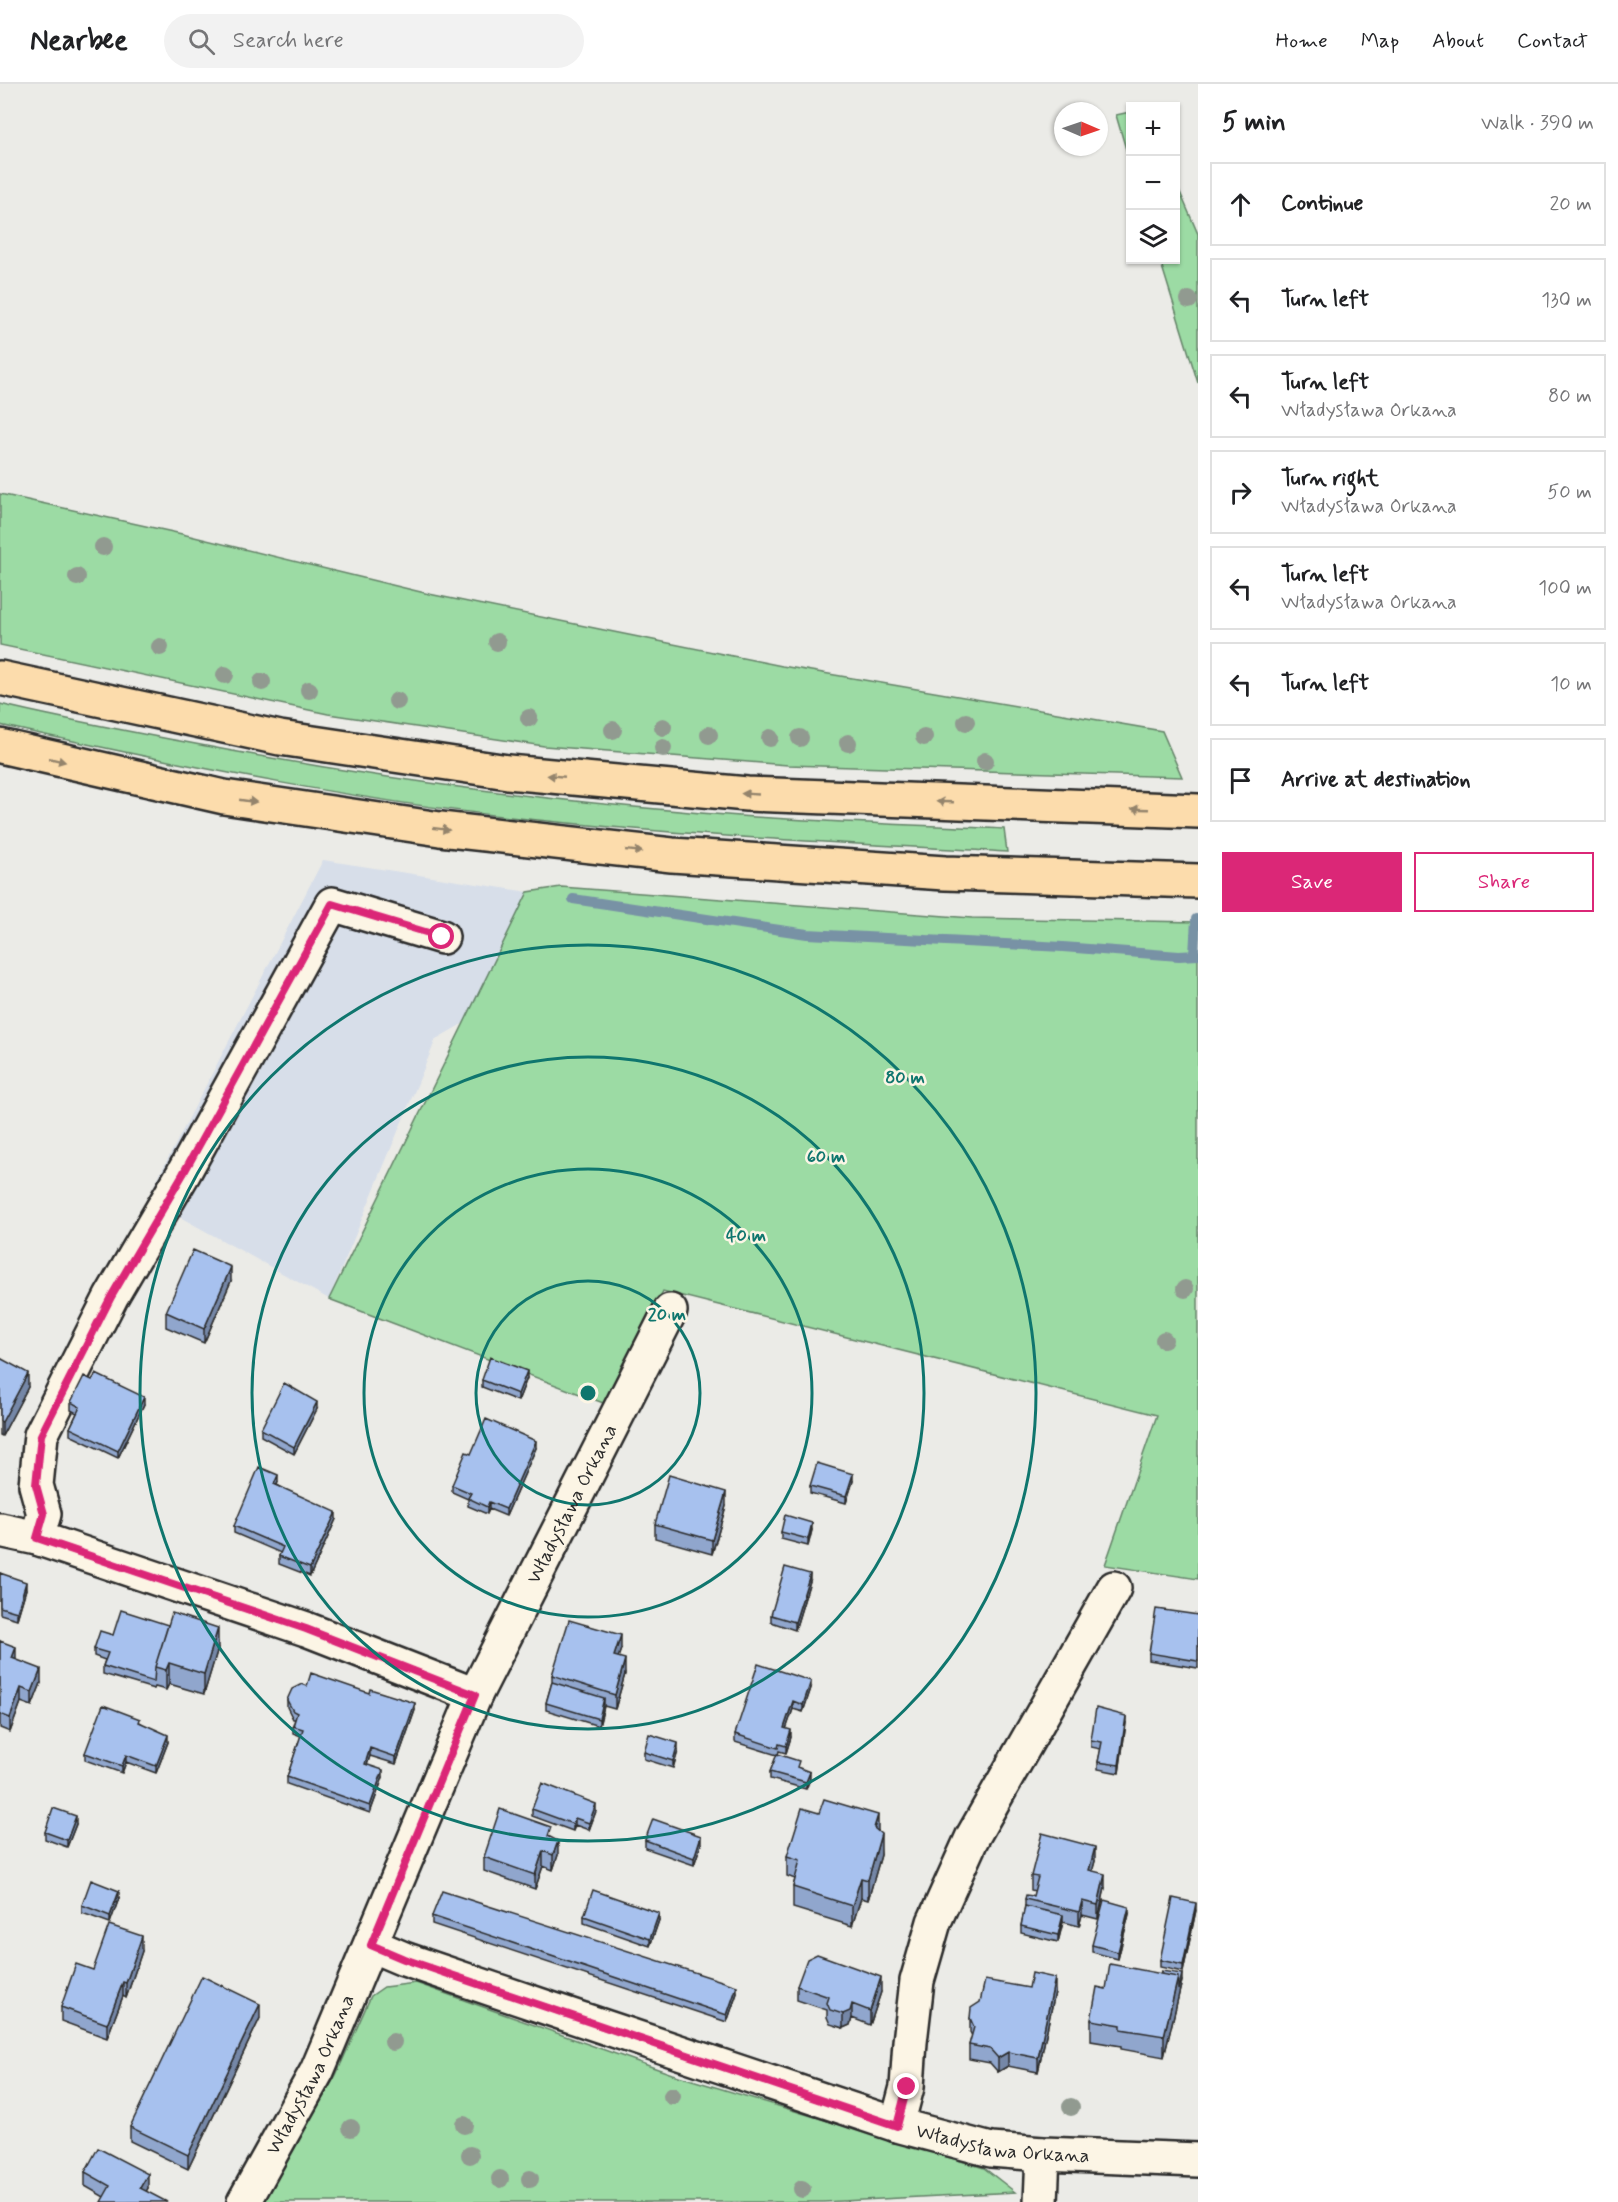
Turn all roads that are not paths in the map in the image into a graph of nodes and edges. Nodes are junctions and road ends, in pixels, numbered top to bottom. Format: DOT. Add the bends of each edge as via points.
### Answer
graph roads {
  1 [pos="0,678"];
  2 [pos="0,746"];
  3 [pos="1198,811"];
  4 [pos="1198,881"];
  5 [pos="442,937"];
  6 [pos="670,1311"];
  7 [pos="0,1530"];
  8 [pos="37,1538"];
  9 [pos="1114,1588"];
  10 [pos="475,1695"];
  11 [pos="371,1945"];
  12 [pos="897,2126"];
  13 [pos="1043,2154"];
  14 [pos="1198,2160"];
  15 [pos="244,2202"];
  16 [pos="1041,2202"];
  3 -- 1 [label="main road, one-way" via="747,794 508,772 280,738"];
  2 -- 4 [label="main road, one-way" via="224,797 440,829 660,854 945,873"];
  5 -- 8 [label="street" via="332,904 111,1297 41,1435 36,1485 44,1514"];
  6 -- 10 [label="street, Władysława Orkana"];
  7 -- 8 [label="street"];
  8 -- 10 [label="street" via="306,1629"];
  9 -- 12 [label="street" via="972,1838 934,1922 917,1981 907,2087"];
  10 -- 11 [label="street, Władysława Orkana"];
  11 -- 12 [label="street, Władysława Orkana"];
  11 -- 15 [label="street, Władysława Orkana" via="317,2071"];
  12 -- 13 [label="street, Władysława Orkana" via="991,2150"];
  13 -- 14 [label="street, Władysława Orkana"];
  13 -- 16 [label="street"];
}
